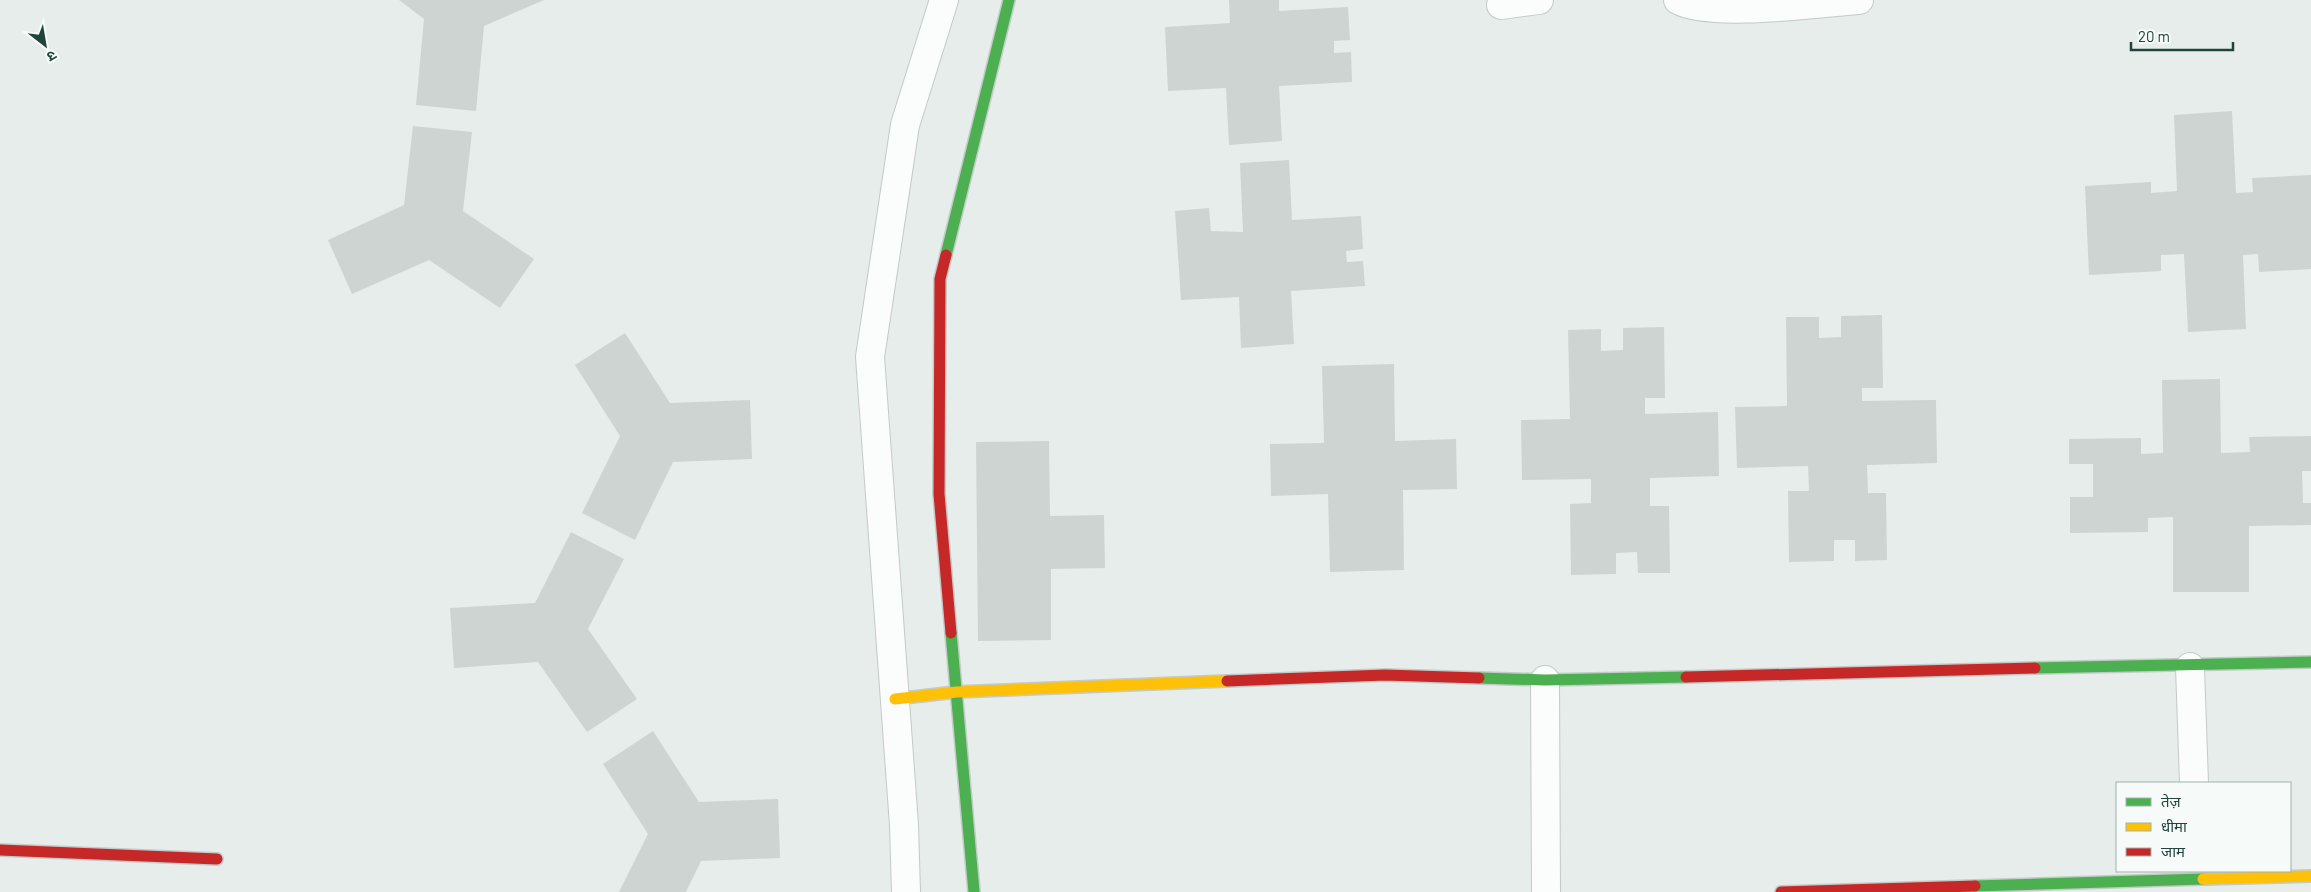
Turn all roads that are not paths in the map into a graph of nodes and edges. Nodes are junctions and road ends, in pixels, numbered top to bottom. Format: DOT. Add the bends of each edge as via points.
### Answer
graph roads {
  1 [pos="944,0"];
  2 [pos="1008,0"];
  3 [pos="1539,0"];
  4 [pos="1678,0"];
  5 [pos="1859,0"];
  6 [pos="1501,5"];
  7 [pos="2311,662"];
  8 [pos="2190,667"];
  9 [pos="1545,680"];
  10 [pos="956,692"];
  11 [pos="895,699"];
  12 [pos="2194,782"];
  13 [pos="0,850"];
  14 [pos="217,859"];
  15 [pos="2311,876"];
  16 [pos="2197,881"];
  17 [pos="906,892"];
  18 [pos="974,892"];
  19 [pos="1546,892"];
  20 [pos="1781,892"];
  1 -- 11 [label="street" via="905,125 870,358"];
  2 -- 10 [label="street" via="940,279 939,494"];
  3 -- 6 [label="street"];
  4 -- 5 [label="street" via="1687,5 1729,9"];
  7 -- 8 [label="street"];
  8 -- 9 [label="street"];
  8 -- 12 [label="street"];
  9 -- 10 [label="street" via="1385,675"];
  9 -- 19 [label="street"];
  10 -- 11 [label="street"];
  10 -- 18 [label="street"];
  11 -- 17 [label="street"];
  13 -- 14 [label="street"];
  15 -- 16 [label="street"];
  16 -- 20 [label="street"];
}
